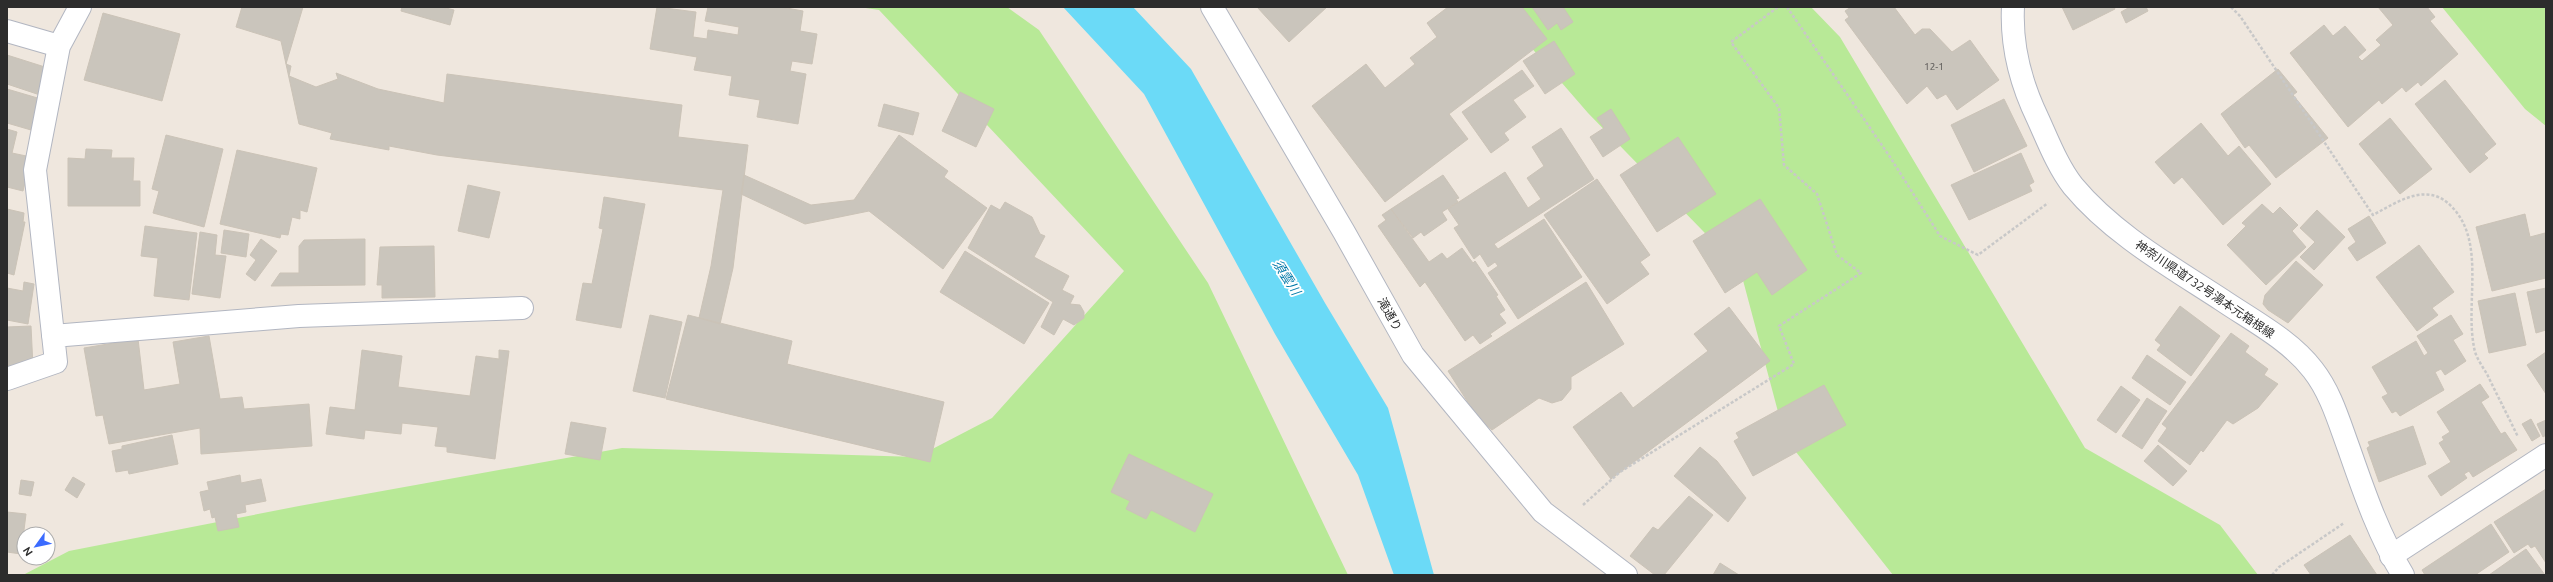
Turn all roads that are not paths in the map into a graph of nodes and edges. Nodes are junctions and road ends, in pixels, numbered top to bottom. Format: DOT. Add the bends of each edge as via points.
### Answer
graph roads {
  1 [pos="80,7"];
  2 [pos="1212,7"];
  3 [pos="2013,7"];
  4 [pos="7,32"];
  5 [pos="59,46"];
  6 [pos="522,308"];
  7 [pos="53,336"];
  8 [pos="7,379"];
  9 [pos="2539,459"];
  10 [pos="2392,556"];
  11 [pos="1626,575"];
  12 [pos="2403,575"];
  1 -- 5 [label="street"];
  2 -- 11 [label="street, 滝通り" via="1413,355 1543,512"];
  3 -- 10 [label="street, 神奈川県道732号湯本元箱根線" via="2015,42 2024,86 2049,144 2073,185 2114,226 2278,338 2301,356 2314,371 2328,395 2369,506"];
  4 -- 5 [label="street"];
  5 -- 7 [label="street" via="35,170"];
  6 -- 7 [label="street" via="299,316"];
  7 -- 8 [label="street" via="56,362"];
  9 -- 10 [label="street"];
  10 -- 12 [label="street, 神奈川県道732号湯本元箱根線"];
}
